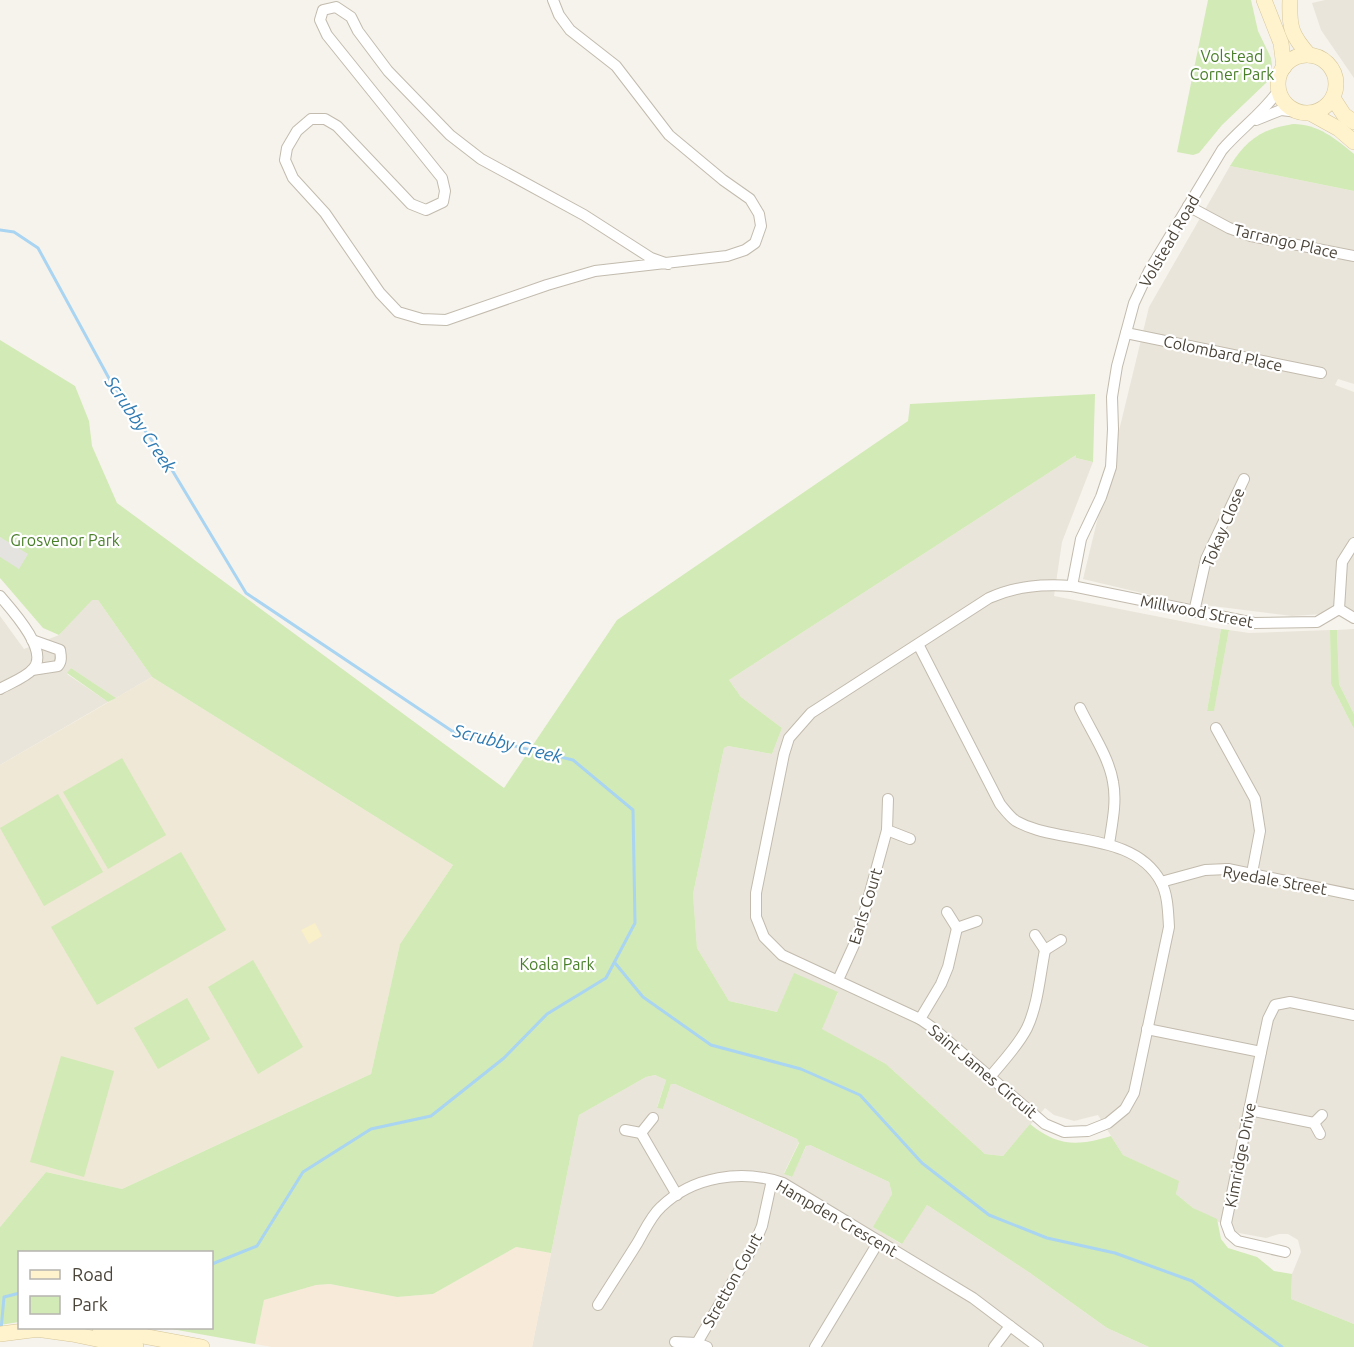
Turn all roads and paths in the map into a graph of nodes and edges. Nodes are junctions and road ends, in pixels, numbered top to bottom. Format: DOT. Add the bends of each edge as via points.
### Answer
graph roads {
  1 [pos="553,0"];
  2 [pos="1264,0"];
  3 [pos="1290,0"];
  4 [pos="1309,55"];
  5 [pos="1284,67"];
  6 [pos="1279,90"];
  7 [pos="1333,98"];
  8 [pos="1304,112"];
  9 [pos="1253,121"];
  10 [pos="1354,122"];
  11 [pos="1354,142"];
  12 [pos="1188,206"];
  13 [pos="1354,256"];
  14 [pos="668,264"];
  15 [pos="1126,333"];
  16 [pos="1321,373"];
  17 [pos="1244,478"];
  18 [pos="1354,543"];
  19 [pos="1072,586"];
  20 [pos="0,596"];
  21 [pos="1339,609"];
  22 [pos="1194,612"];
  23 [pos="1354,618"];
  24 [pos="32,640"];
  25 [pos="918,644"];
  26 [pos="32,670"];
  27 [pos="0,689"];
  28 [pos="1080,708"];
  29 [pos="1216,728"];
  30 [pos="888,799"];
  31 [pos="887,830"];
  32 [pos="910,839"];
  33 [pos="1109,844"];
  34 [pos="1252,873"];
  35 [pos="1161,882"];
  36 [pos="1354,895"];
  37 [pos="948,912"];
  38 [pos="977,921"];
  39 [pos="957,928"];
  40 [pos="1035,935"];
  41 [pos="1060,940"];
  42 [pos="1045,950"];
  43 [pos="838,980"];
  44 [pos="1354,1015"];
  45 [pos="920,1019"];
  46 [pos="1147,1029"];
  47 [pos="1261,1052"];
  48 [pos="990,1077"];
  49 [pos="1249,1110"];
  50 [pos="652,1118"];
  51 [pos="625,1130"];
  52 [pos="641,1133"];
  53 [pos="1320,1134"];
  54 [pos="772,1180"];
  55 [pos="677,1196"];
  56 [pos="879,1241"];
  57 [pos="1285,1252"];
  58 [pos="598,1305"];
  59 [pos="1010,1326"];
  60 [pos="36,1329"];
  61 [pos="48,1329"];
  62 [pos="105,1329"];
  63 [pos="0,1334"];
  64 [pos="675,1342"];
  65 [pos="702,1345"];
  66 [pos="136,1347"];
  67 [pos="202,1347"];
  68 [pos="815,1347"];
  69 [pos="994,1347"];
  70 [pos="1038,1347"];
  1 -- 14 [label="street" via="570,30 616,66 669,135 750,199 759,214 761,226 755,243 745,250"];
  2 -- 5 [label="street" via="1281,43"];
  3 -- 4 [label="street" via="1290,27"];
  4 -- 5 [label="street" via="1290,60"];
  4 -- 7 [label="street" via="1327,62 1333,70"];
  5 -- 6 [label="street"];
  6 -- 8 [label="street" via="1286,104"];
  6 -- 9 [label="street, Volstead Road"];
  7 -- 8 [label="street" via="1319,111"];
  7 -- 10 [label="street"];
  8 -- 9 [label="street, Volstead Road" via="1281,110"];
  8 -- 11 [label="street" via="1339,129"];
  9 -- 12 [label="street, Volstead Road" via="1222,150"];
  12 -- 13 [label="street, Tarrango Place" via="1251,236"];
  12 -- 15 [label="street, Volstead Road" via="1149,271"];
  14 -- 14 [label="street" via="595,272 446,320 398,312 380,293 325,213 293,178 285,160 287,148 297,131 311,119 325,118 411,204 426,210 434,208 443,202 445,190 442,178 327,35 320,20 323,10 336,7 351,17 388,71 450,135 473,153 651,258"];
  15 -- 16 [label="street, Colombard Place"];
  15 -- 19 [label="street, Volstead Road" via="1112,397 1111,467 1081,539"];
  17 -- 22 [label="street, Tokay Close" via="1206,559"];
  18 -- 21 [label="street" via="1342,562"];
  19 -- 22 [label="street, Millwood Street"];
  19 -- 25 [label="street, Saint James Circuit" via="1051,584 1006,590"];
  20 -- 24 [label="street"];
  21 -- 22 [label="street, Millwood Street" via="1317,622 1265,623"];
  21 -- 23 [label="street"];
  24 -- 26 [label="street" via="38,656"];
  24 -- 26 [label="street" via="60,650 62,656 58,666"];
  25 -- 33 [label="street" via="1000,804 1015,820 1034,830"];
  25 -- 43 [label="street, Saint James Circuit" via="811,713 789,738 784,754 756,893 756,917 764,937 782,955"];
  26 -- 27 [label="street"];
  28 -- 33 [label="street" via="1113,783 1115,801"];
  29 -- 34 [label="street" via="1255,800 1260,831"];
  30 -- 31 [label="street, Earls Court"];
  31 -- 32 [label="street"];
  31 -- 43 [label="street, Earls Court" via="858,936"];
  33 -- 35 [label="street" via="1136,856"];
  34 -- 35 [label="street, Ryedale Street" via="1205,870"];
  34 -- 36 [label="street, Ryedale Street"];
  35 -- 46 [label="street, Saint James Circuit" via="1168,927"];
  37 -- 39 [label="street"];
  38 -- 39 [label="street"];
  39 -- 45 [label="street" via="948,967"];
  40 -- 42 [label="street"];
  41 -- 42 [label="street"];
  42 -- 48 [label="street" via="1027,1028"];
  43 -- 45 [label="street, Saint James Circuit"];
  44 -- 47 [label="street, Kimridge Drive" via="1290,1002 1275,1005"];
  45 -- 48 [label="street, Saint James Circuit"];
  46 -- 47 [label="street"];
  46 -- 48 [label="street, Saint James Circuit" via="1134,1093 1125,1109 1108,1123 1088,1131 1064,1132 1045,1124"];
  47 -- 49 [label="street, Kimridge Drive"];
  49 -- 53 [label="street" via="1318,1118"];
  49 -- 57 [label="street, Kimridge Drive" via="1226,1223 1238,1241"];
  50 -- 52 [label="street"];
  51 -- 52 [label="street"];
  52 -- 55 [label="street"];
  54 -- 55 [label="street, Hampden Crescent" via="722,1177"];
  54 -- 56 [label="street, Hampden Crescent"];
  54 -- 65 [label="street, Stretton Court" via="754,1245"];
  55 -- 58 [label="street, Hampden Crescent" via="661,1207 649,1223"];
  56 -- 59 [label="street, Hampden Crescent" via="973,1298"];
  56 -- 68 [label="street"];
  59 -- 69 [label="street"];
  59 -- 70 [label="street, Hampden Crescent"];
  60 -- 63 [label="street"];
  61 -- 66 [label="street"];
  62 -- 67 [label="street"];
  64 -- 65 [label="street, Stretton Court"];
}
